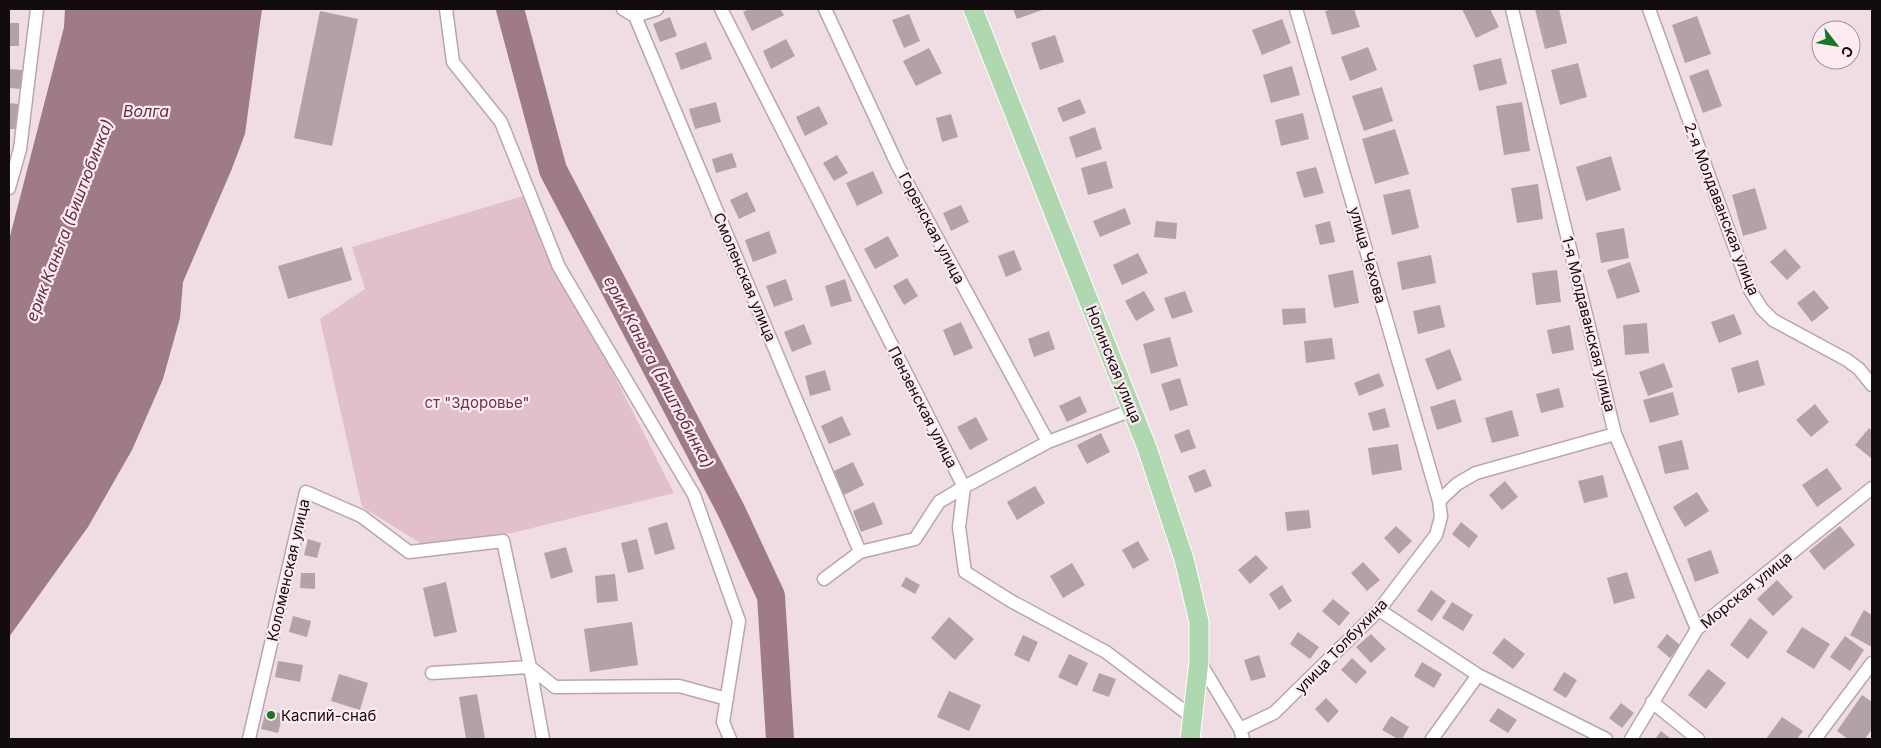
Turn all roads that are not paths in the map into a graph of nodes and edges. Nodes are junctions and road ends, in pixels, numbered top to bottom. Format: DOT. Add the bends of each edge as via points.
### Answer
graph roads {
  1 [pos="37,9"];
  2 [pos="446,9"];
  3 [pos="623,9"];
  4 [pos="657,9"];
  5 [pos="721,9"];
  6 [pos="825,9"];
  7 [pos="973,9"];
  8 [pos="1296,9"];
  9 [pos="1512,9"];
  10 [pos="1649,9"];
  11 [pos="636,16"];
  12 [pos="14,147"];
  13 [pos="9,188"];
  14 [pos="1872,386"];
  15 [pos="1132,410"];
  16 [pos="1615,434"];
  17 [pos="1048,442"];
  18 [pos="964,487"];
  19 [pos="1872,488"];
  20 [pos="1439,501"];
  21 [pos="860,552"];
  22 [pos="824,579"];
  23 [pos="1379,610"];
  24 [pos="1697,629"];
  25 [pos="1199,661"];
  26 [pos="1872,663"];
  27 [pos="530,667"];
  28 [pos="432,673"];
  29 [pos="1478,675"];
  30 [pos="727,699"];
  31 [pos="1652,702"];
  32 [pos="1191,729"];
  33 [pos="1241,734"];
  34 [pos="249,739"];
  35 [pos="543,739"];
  36 [pos="730,739"];
  37 [pos="1432,739"];
  38 [pos="1606,739"];
  39 [pos="1631,739"];
  40 [pos="1698,739"];
  41 [pos="1815,739"];
  1 -- 12 [label="street"];
  2 -- 30 [label="street" via="453,62 501,122 559,266 694,495 739,621"];
  3 -- 11 [label="street"];
  4 -- 11 [label="street"];
  5 -- 18 [label="street, Пензенская улица"];
  6 -- 17 [label="street, Горенская улица" via="898,166"];
  7 -- 15 [label="main road, Ногинская улица"];
  8 -- 20 [label="street, улица Чехова"];
  9 -- 16 [label="street, 1-я Молдаванская улица"];
  10 -- 14 [label="street, 2-я Молдаванская улица" via="1750,290 1762,310 1773,320 1847,360"];
  11 -- 21 [label="street, Смоленская улица"];
  12 -- 13 [label="street"];
  15 -- 17 [label="street"];
  15 -- 25 [label="main road, Ногинская улица" via="1184,559 1200,622"];
  16 -- 20 [label="street" via="1476,472"];
  16 -- 24 [label="street, 1-я Молдаванская улица"];
  17 -- 18 [label="street"];
  18 -- 21 [label="street" via="939,502 915,539"];
  18 -- 32 [label="street" via="959,527 965,572 1010,601 1106,652"];
  19 -- 24 [label="street, Морская улица"];
  20 -- 23 [label="street, улица Толбухина" via="1441,518 1436,535"];
  21 -- 22 [label="street"];
  23 -- 29 [label="street"];
  23 -- 33 [label="street, улица Толбухина" via="1274,713"];
  24 -- 31 [label="street, Морская улица"];
  25 -- 32 [label="main road, Ногинская улица"];
  25 -- 33 [label="street"];
  26 -- 41 [label="street"];
  27 -- 28 [label="street"];
  27 -- 30 [label="street" via="555,687 679,686"];
  27 -- 34 [label="street, Коломенская улица" via="503,541 409,552 361,516 306,492"];
  27 -- 35 [label="street"];
  29 -- 37 [label="street"];
  29 -- 38 [label="street"];
  30 -- 36 [label="street" via="723,722"];
  31 -- 39 [label="street, Морская улица"];
  31 -- 40 [label="street"];
}
